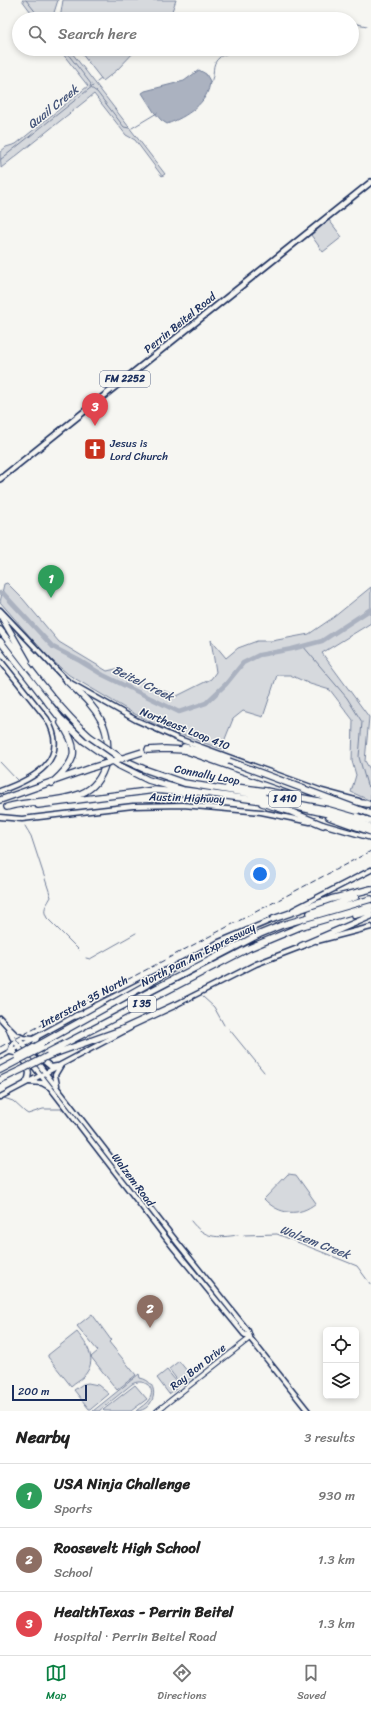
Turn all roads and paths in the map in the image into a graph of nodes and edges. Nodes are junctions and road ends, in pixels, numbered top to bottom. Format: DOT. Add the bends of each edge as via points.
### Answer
graph roads {
  1 [pos="371,182"];
  2 [pos="0,479"];
  3 [pos="0,610"];
  4 [pos="0,614"];
  5 [pos="0,630"];
  6 [pos="0,641"];
  7 [pos="0,648"];
  8 [pos="0,660"];
  9 [pos="26,674"];
  10 [pos="67,680"];
  11 [pos="41,683"];
  12 [pos="46,701"];
  13 [pos="148,750"];
  14 [pos="52,783"];
  15 [pos="198,785"];
  16 [pos="0,791"];
  17 [pos="206,794"];
  18 [pos="315,796"];
  19 [pos="241,797"];
  20 [pos="0,800"];
  21 [pos="369,804"];
  22 [pos="0,807"];
  23 [pos="7,807"];
  24 [pos="318,812"];
  25 [pos="371,814"];
  26 [pos="0,817"];
  27 [pos="371,820"];
  28 [pos="323,825"];
  29 [pos="371,827"];
  30 [pos="371,832"];
  31 [pos="371,838"];
  32 [pos="371,870"];
  33 [pos="371,890"];
  34 [pos="371,899"];
  35 [pos="371,906"];
  36 [pos="371,911"];
  37 [pos="371,916"];
  38 [pos="273,919"];
  39 [pos="323,921"];
  40 [pos="282,926"];
  41 [pos="371,926"];
  42 [pos="301,946"];
  43 [pos="180,964"];
  44 [pos="178,976"];
  45 [pos="175,1005"];
  46 [pos="76,1016"];
  47 [pos="0,1018"];
  48 [pos="8,1027"];
  49 [pos="16,1035"];
  50 [pos="36,1038"];
  51 [pos="14,1040"];
  52 [pos="24,1045"];
  53 [pos="19,1047"];
  54 [pos="10,1052"];
  55 [pos="47,1055"];
  56 [pos="0,1057"];
  57 [pos="21,1063"];
  58 [pos="61,1065"];
  59 [pos="0,1066"];
  60 [pos="0,1070"];
  61 [pos="46,1072"];
  62 [pos="41,1075"];
  63 [pos="0,1079"];
  64 [pos="27,1083"];
  65 [pos="58,1087"];
  66 [pos="54,1091"];
  67 [pos="0,1097"];
  68 [pos="109,1164"];
  69 [pos="125,1177"];
  70 [pos="188,1265"];
  71 [pos="206,1278"];
  72 [pos="250,1338"];
  73 [pos="157,1411"];
  74 [pos="308,1411"];
  1 -- 2 [label="main road, Perrin Beitel Road / FM 2252"];
  3 -- 10 [label="main road, Northeast Loop 410"];
  4 -- 11 [label="highway"];
  5 -- 11 [label="highway, Connally Loop / I 410"];
  6 -- 9 [label="highway, Connally Loop / I 410"];
  7 -- 9 [label="highway"];
  8 -- 16 [label="main road" via="51,726 55,736 54,750 47,765 36,774"];
  9 -- 12 [label="highway, Connally Loop / I 410"];
  10 -- 21 [label="main road, Northeast Loop 410" via="159,731 322,791"];
  10 -- 23 [label="highway" via="93,708 104,727 107,743 104,769 97,780 81,793 67,798"];
  11 -- 15 [label="highway, Connally Loop / I 410, bridge" via="74,722 114,755 164,777"];
  12 -- 14 [label="highway" via="70,736 73,748 68,768"];
  12 -- 17 [label="highway, Connally Loop / I 410, bridge" via="84,741 120,766 163,785"];
  13 -- 14 [label="highway, bridge"];
  13 -- 18 [label="highway" via="184,750"];
  13 -- 25 [label="highway, bridge" via="163,746 183,746 205,752"];
  14 -- 20 [label="highway"];
  15 -- 25 [label="highway, bridge" via="266,791"];
  15 -- 27 [label="highway, Connally Loop / I 410" via="290,800"];
  17 -- 19 [label="highway, Connally Loop / I 410"];
  17 -- 23 [label="highway" via="155,790 52,804"];
  18 -- 21 [label="highway"];
  18 -- 27 [label="highway"];
  19 -- 24 [label="highway, Connally Loop / I 410"];
  19 -- 28 [label="highway"];
  22 -- 23 [label="highway"];
  24 -- 29 [label="highway"];
  24 -- 30 [label="highway, I 410"];
  26 -- 28 [label="main road, Austin Highway" via="29,818 133,806 183,805 261,812"];
  28 -- 31 [label="main road, Austin Highway"];
  32 -- 38 [label="main road, Interstate 35 North"];
  33 -- 38 [label="highway"];
  33 -- 40 [label="highway"];
  34 -- 40 [label="highway, North Pan Am Expressway / I 35"];
  35 -- 39 [label="highway, North Pan Am Expressway"];
  36 -- 39 [label="highway"];
  37 -- 42 [label="highway"];
  38 -- 43 [label="main road, Interstate 35 North" via="219,942"];
  39 -- 55 [label="highway, North Pan Am Expressway / I 35" via="295,929 249,948"];
  40 -- 44 [label="highway, North Pan Am Expressway / I 35" via="244,942"];
  41 -- 42 [label="main road"];
  42 -- 45 [label="main road" via="256,964"];
  43 -- 46 [label="main road, Interstate 35 North"];
  43 -- 57 [label="highway, bridge"];
  44 -- 46 [label="highway" via="125,999"];
  44 -- 57 [label="highway, North Pan Am Expressway / I 35, bridge" via="42,1048"];
  45 -- 55 [label="highway" via="121,1030"];
  45 -- 58 [label="main road"];
  46 -- 50 [label="main road, Interstate 35 North"];
  47 -- 48 [label="main road, Walzem Road"];
  48 -- 49 [label="main road, Walzem Road"];
  48 -- 51 [label="main road, Walzem Road"];
  49 -- 50 [label="main road"];
  49 -- 52 [label="main road, Walzem Road"];
  50 -- 52 [label="main road, Interstate 35 North"];
  50 -- 58 [label="main road" via="34,1046 45,1062 51,1067"];
  51 -- 53 [label="main road, Walzem Road"];
  51 -- 54 [label="main road"];
  52 -- 53 [label="main road, Interstate 35 North"];
  52 -- 61 [label="main road, Walzem Road"];
  53 -- 54 [label="main road, Interstate 35 North"];
  53 -- 62 [label="main road, Walzem Road"];
  54 -- 56 [label="main road, Interstate 35 North"];
  54 -- 64 [label="main road" via="19,1056 29,1069"];
  55 -- 57 [label="highway, North Pan Am Expressway / I 35, bridge"];
  57 -- 59 [label="highway"];
  57 -- 60 [label="highway, North Pan Am Expressway / I 35"];
  57 -- 63 [label="highway, North Pan Am Expressway / I 35"];
  58 -- 61 [label="main road"];
  58 -- 65 [label="main road" via="55,1075"];
  61 -- 62 [label="main road"];
  61 -- 65 [label="main road, Walzem Road"];
  62 -- 64 [label="main road"];
  62 -- 66 [label="main road, Walzem Road"];
  64 -- 66 [label="main road" via="42,1083"];
  64 -- 67 [label="main road"];
  65 -- 69 [label="main road, Walzem Road"];
  66 -- 68 [label="main road, Walzem Road"];
  68 -- 69 [label="main road"];
  68 -- 70 [label="main road, Walzem Road"];
  69 -- 71 [label="main road, Walzem Road"];
  70 -- 71 [label="main road" via="201,1277"];
  70 -- 72 [label="main road, Walzem Road"];
  71 -- 72 [label="main road, Walzem Road" via="248,1331"];
  72 -- 73 [label="street, Ray Bon Drive"];
  72 -- 74 [label="main road, Walzem Road"];
}
